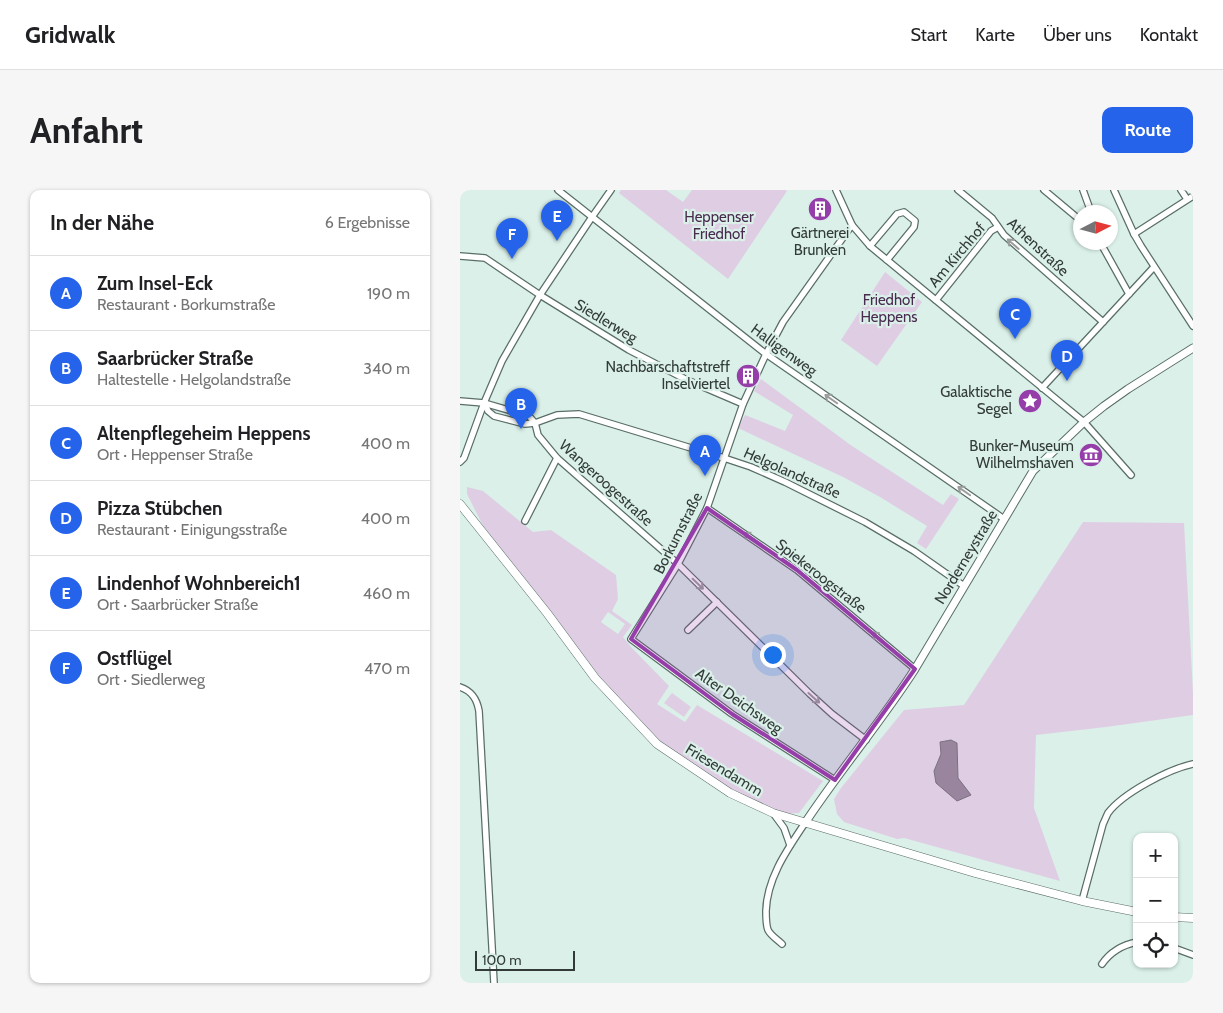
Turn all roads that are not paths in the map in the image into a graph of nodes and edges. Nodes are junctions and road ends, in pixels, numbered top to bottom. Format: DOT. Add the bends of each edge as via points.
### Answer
graph roads {
  1 [pos="558,190"];
  2 [pos="611,190"];
  3 [pos="836,190"];
  4 [pos="958,190"];
  5 [pos="1044,190"];
  6 [pos="1083,190"];
  7 [pos="1114,190"];
  8 [pos="1181,190"];
  9 [pos="1190,197"];
  10 [pos="1088,205"];
  11 [pos="1073,214"];
  12 [pos="592,217"];
  13 [pos="852,225"];
  14 [pos="998,227"];
  15 [pos="1134,234"];
  16 [pos="870,246"];
  17 [pos="1104,250"];
  18 [pos="460,256"];
  19 [pos="887,260"];
  20 [pos="1154,267"];
  21 [pos="1129,294"];
  22 [pos="540,295"];
  23 [pos="936,300"];
  24 [pos="1103,322"];
  25 [pos="1193,326"];
  26 [pos="1193,348"];
  27 [pos="766,354"];
  28 [pos="1042,388"];
  29 [pos="460,401"];
  30 [pos="484,403"];
  31 [pos="743,404"];
  32 [pos="1084,422"];
  33 [pos="535,423"];
  34 [pos="557,458"];
  35 [pos="724,458"];
  36 [pos="460,462"];
  37 [pos="1131,474"];
  38 [pos="460,504"];
  39 [pos="707,508"];
  40 [pos="1004,519"];
  41 [pos="526,522"];
  42 [pos="678,564"];
  43 [pos="964,586"];
  44 [pos="717,602"];
  45 [pos="688,630"];
  46 [pos="631,639"];
  47 [pos="915,668"];
  48 [pos="460,687"];
  49 [pos="866,740"];
  50 [pos="1193,764"];
  51 [pos="835,780"];
  52 [pos="773,813"];
  53 [pos="805,823"];
  54 [pos="790,845"];
  55 [pos="1082,901"];
  56 [pos="1133,911"];
  57 [pos="1178,917"];
  58 [pos="1193,918"];
  59 [pos="1133,943"];
  60 [pos="782,944"];
  61 [pos="1178,949"];
  62 [pos="1193,955"];
  63 [pos="1102,964"];
  64 [pos="494,983"];
  1 -- 12 [label="street, Halligenweg"];
  2 -- 12 [label="street"];
  3 -- 13 [label="street"];
  4 -- 14 [label="street, Athenstraße" via="992,218"];
  5 -- 11 [label="street"];
  6 -- 10 [label="street"];
  7 -- 15 [label="street"];
  8 -- 9 [label="street"];
  9 -- 15 [label="street"];
  12 -- 22 [label="street"];
  12 -- 27 [label="street, Halligenweg"];
  13 -- 16 [label="street"];
  13 -- 27 [label="street, Borkumstraße" via="783,322"];
  14 -- 23 [label="street, Am Kirchhof" via="991,231"];
  24 -- 14 [label="street, Athenstraße, one-way"];
  15 -- 20 [label="street"];
  16 -- 19 [label="street"];
  16 -- 19 [label="street" via="897,214 904,212 910,216 915,221 914,227"];
  17 -- 21 [label="street"];
  18 -- 22 [label="street, Siedlerweg" via="485,258"];
  19 -- 23 [label="street"];
  20 -- 21 [label="street"];
  20 -- 25 [label="street"];
  21 -- 24 [label="street"];
  22 -- 30 [label="street" via="502,361"];
  22 -- 31 [label="street, Siedlerweg" via="629,350"];
  23 -- 28 [label="street"];
  24 -- 28 [label="street"];
  26 -- 32 [label="street, Norderneystraße" via="1128,389"];
  27 -- 31 [label="street, Borkumstraße"];
  40 -- 27 [label="street, Halligenweg, one-way"];
  28 -- 32 [label="street"];
  29 -- 30 [label="street"];
  30 -- 33 [label="street" via="529,416"];
  30 -- 33 [label="street, Helgolandstraße" via="494,416 524,424"];
  30 -- 36 [label="street"];
  31 -- 35 [label="street, Borkumstraße"];
  32 -- 37 [label="street"];
  32 -- 40 [label="street, Norderneystraße" via="1034,471"];
  33 -- 34 [label="street, Wangeroogestraße" via="538,435"];
  33 -- 35 [label="street, Helgolandstraße" via="557,415 579,414"];
  34 -- 41 [label="street"];
  34 -- 42 [label="street, Wangeroogestraße"];
  35 -- 39 [label="street, Borkumstraße"];
  35 -- 43 [label="street, Helgolandstraße" via="785,482 865,522"];
  38 -- 52 [label="main road, Friesendamm" via="547,612 595,678 657,744 730,793"];
  39 -- 42 [label="street, Borkumstraße"];
  47 -- 39 [label="street, Spiekeroogstraße, one-way" via="797,570"];
  40 -- 43 [label="street, Norderneystraße"];
  42 -- 44 [label="street, Wangeroogestraße, one-way"];
  42 -- 46 [label="street, Borkumstraße"];
  43 -- 47 [label="street, Norderneystraße"];
  44 -- 45 [label="street"];
  44 -- 49 [label="street, Wangeroogestraße, one-way" via="810,694"];
  46 -- 51 [label="street, Alter Deichsweg" via="732,714"];
  47 -- 49 [label="street, Norderneystraße"];
  48 -- 64 [label="street" via="476,699 479,711"];
  49 -- 51 [label="street, Norderneystraße"];
  50 -- 55 [label="street" via="1157,778 1116,805 1108,814 1100,831"];
  51 -- 53 [label="street, Norderneystraße"];
  52 -- 53 [label="main road, Friesendamm"];
  52 -- 54 [label="street" via="784,828"];
  53 -- 54 [label="street"];
  53 -- 55 [label="main road, Friesendamm" via="975,874"];
  54 -- 60 [label="street" via="774,876 766,908 769,931"];
  55 -- 56 [label="main road, Friesendamm"];
  57 -- 58 [label="main road"];
  59 -- 63 [label="street" via="1115,950"];
  61 -- 62 [label="street"];
}
